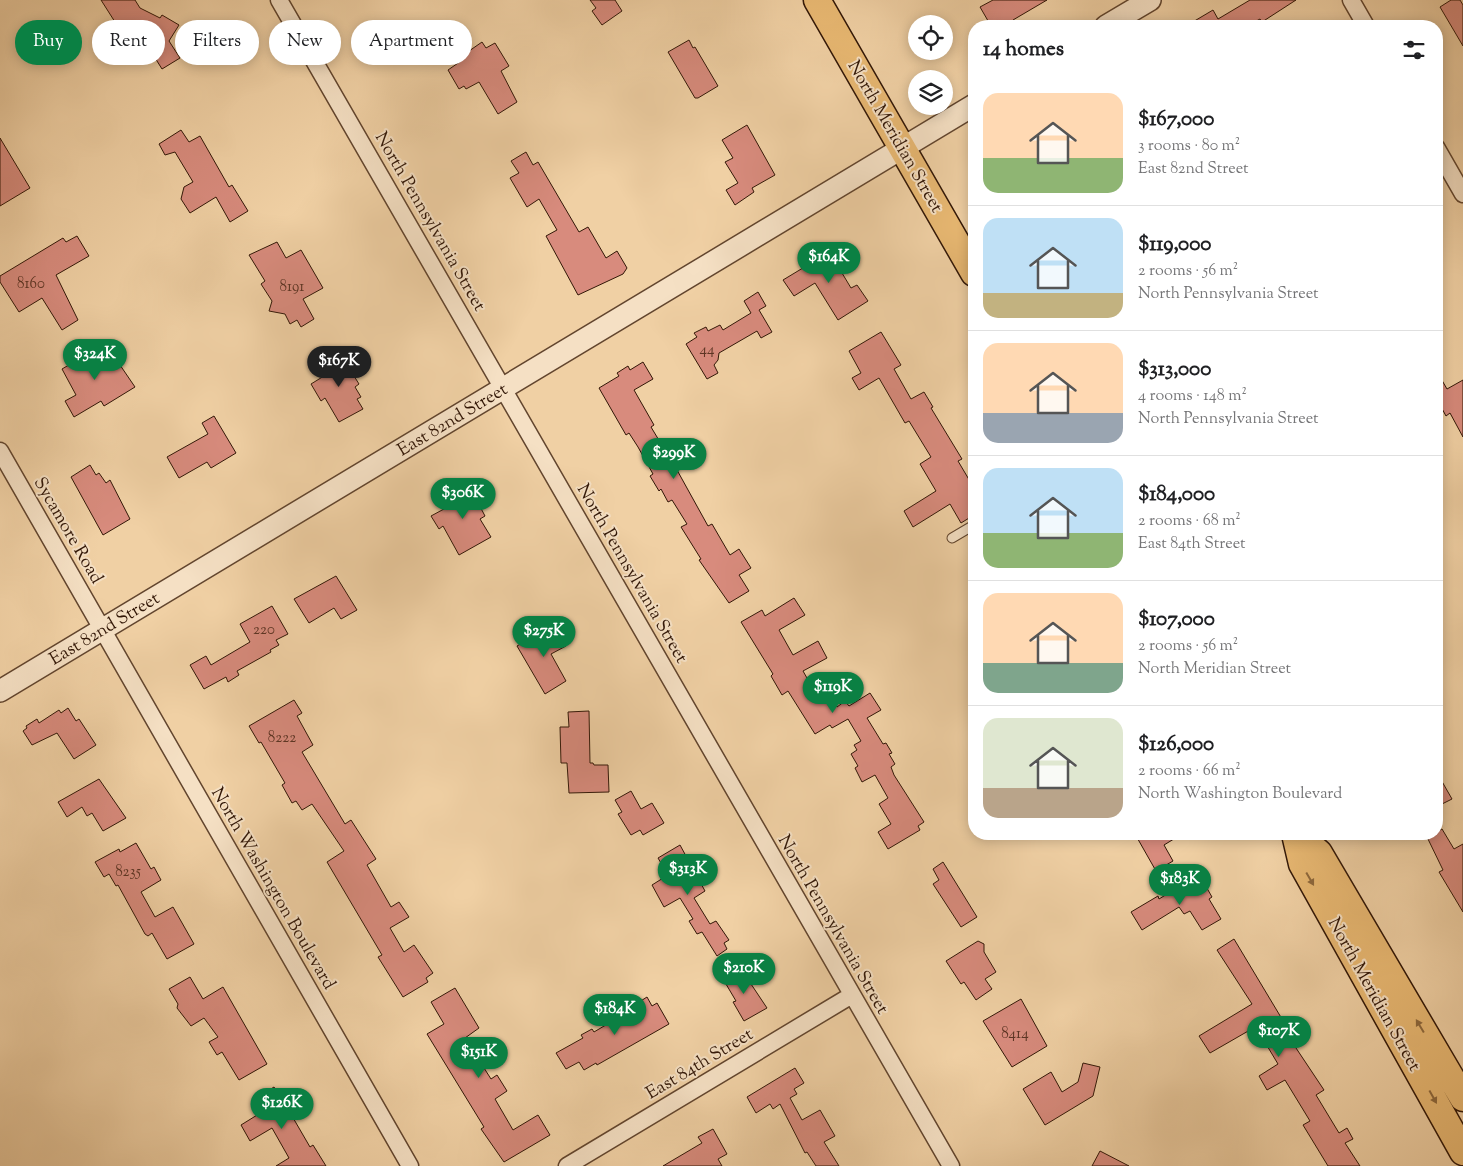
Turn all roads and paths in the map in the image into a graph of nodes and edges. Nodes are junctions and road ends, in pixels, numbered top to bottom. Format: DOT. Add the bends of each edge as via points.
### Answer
graph roads {
  1 [pos="279,0"];
  2 [pos="817,0"];
  3 [pos="1150,0"];
  4 [pos="1351,0"];
  5 [pos="1116,20"];
  6 [pos="1363,20"];
  7 [pos="968,110"];
  8 [pos="903,148"];
  9 [pos="1443,159"];
  10 [pos="1463,194"];
  11 [pos="968,262"];
  12 [pos="504,388"];
  13 [pos="0,451"];
  14 [pos="968,529"];
  15 [pos="952,538"];
  16 [pos="103,629"];
  17 [pos="0,691"];
  18 [pos="1297,840"];
  19 [pos="1303,840"];
  20 [pos="852,995"];
  21 [pos="1463,1098"];
  22 [pos="1463,1152"];
  23 [pos="410,1166"];
  24 [pos="567,1166"];
  25 [pos="951,1166"];
  1 -- 12 [label="street, North Pennsylvania Street"];
  2 -- 8 [label="main road, North Meridian Street"];
  3 -- 5 [label="street"];
  4 -- 6 [label="street"];
  7 -- 8 [label="street, East 82nd Street"];
  8 -- 11 [label="main road, North Meridian Street"];
  8 -- 12 [label="street, East 82nd Street"];
  9 -- 10 [label="street"];
  12 -- 16 [label="street, East 82nd Street"];
  12 -- 20 [label="street, North Pennsylvania Street"];
  13 -- 16 [label="street, Sycamore Road"];
  14 -- 15 [label="lane"];
  16 -- 17 [label="street, East 82nd Street"];
  16 -- 23 [label="street, North Washington Boulevard"];
  18 -- 22 [label="main road, North Meridian Street, one-way" via="1302,864"];
  21 -- 19 [label="main road, North Meridian Street, one-way" via="1319,853"];
  20 -- 24 [label="street, East 84th Street"];
  20 -- 25 [label="street, North Pennsylvania Street"];
}
